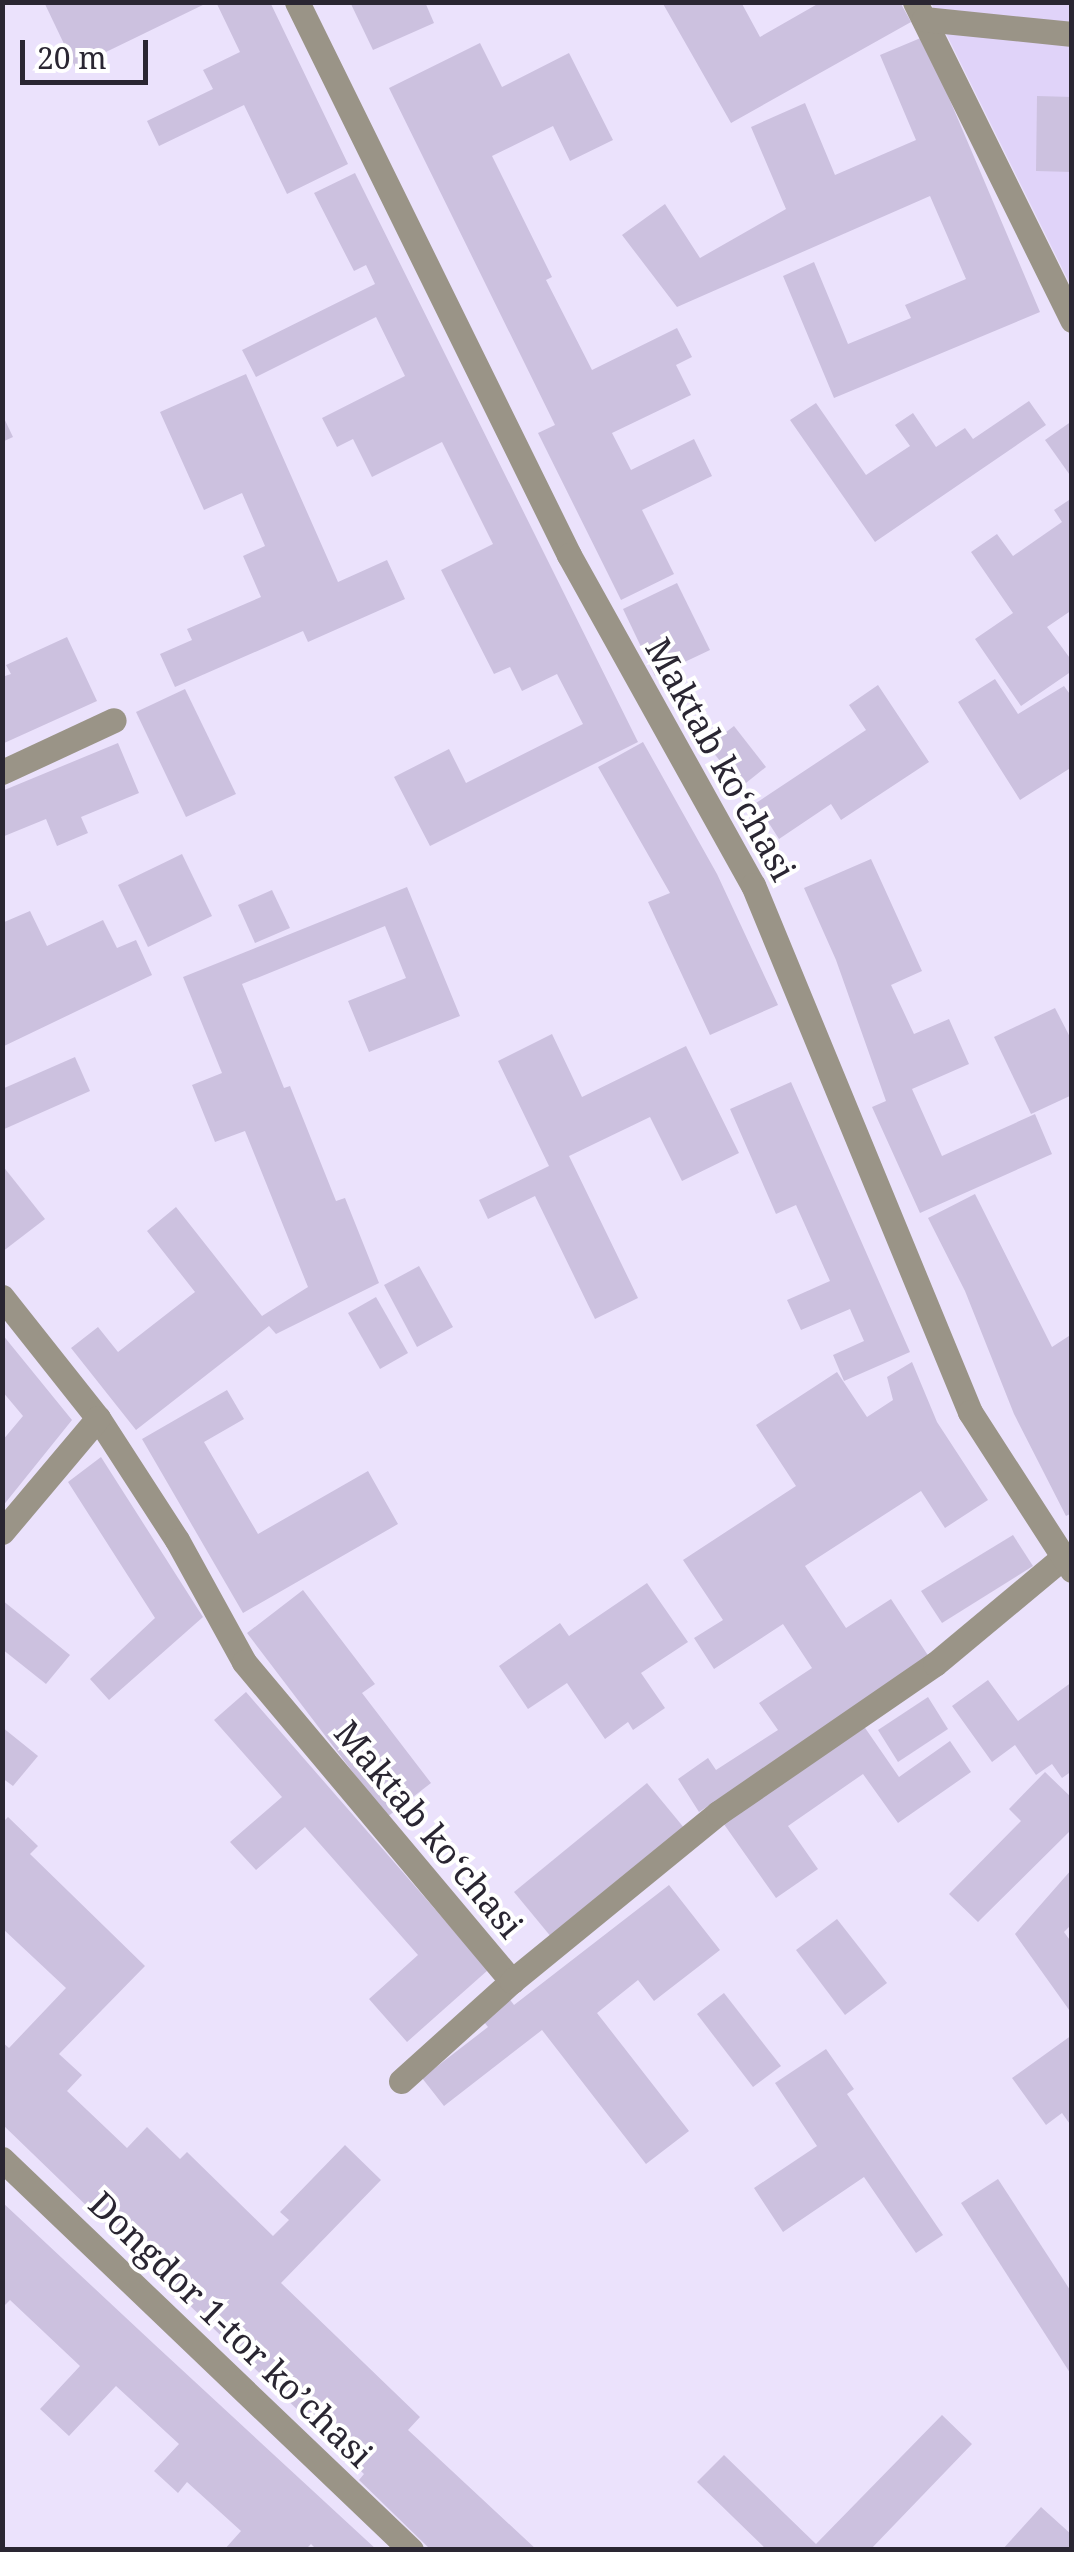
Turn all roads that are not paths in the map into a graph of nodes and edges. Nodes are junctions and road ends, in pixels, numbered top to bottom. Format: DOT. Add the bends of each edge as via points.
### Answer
graph roads {
  1 [pos="297,2"];
  2 [pos="920,11"];
  3 [pos="1072,34"];
  4 [pos="1072,320"];
  5 [pos="114,720"];
  6 [pos="2,772"];
  7 [pos="2,1297"];
  8 [pos="98,1418"];
  9 [pos="2,1532"];
  10 [pos="1067,1564"];
  11 [pos="512,1981"];
  12 [pos="401,2082"];
  13 [pos="2,2159"];
  14 [pos="411,2550"];
  1 -- 10 [label="street, Maktab koʻchasi" via="569,555 753,885 970,1412"];
  2 -- 3 [label="street"];
  2 -- 4 [label="street"];
  5 -- 6 [label="street"];
  7 -- 8 [label="street, Maktab koʻchasi"];
  8 -- 9 [label="street"];
  8 -- 11 [label="street, Maktab koʻchasi" via="177,1540 244,1662"];
  10 -- 11 [label="street, Maktab koʻchasi" via="935,1664 718,1812"];
  11 -- 12 [label="street"];
  13 -- 14 [label="street, Dongdor 1-tor koʼchasi"];
}
